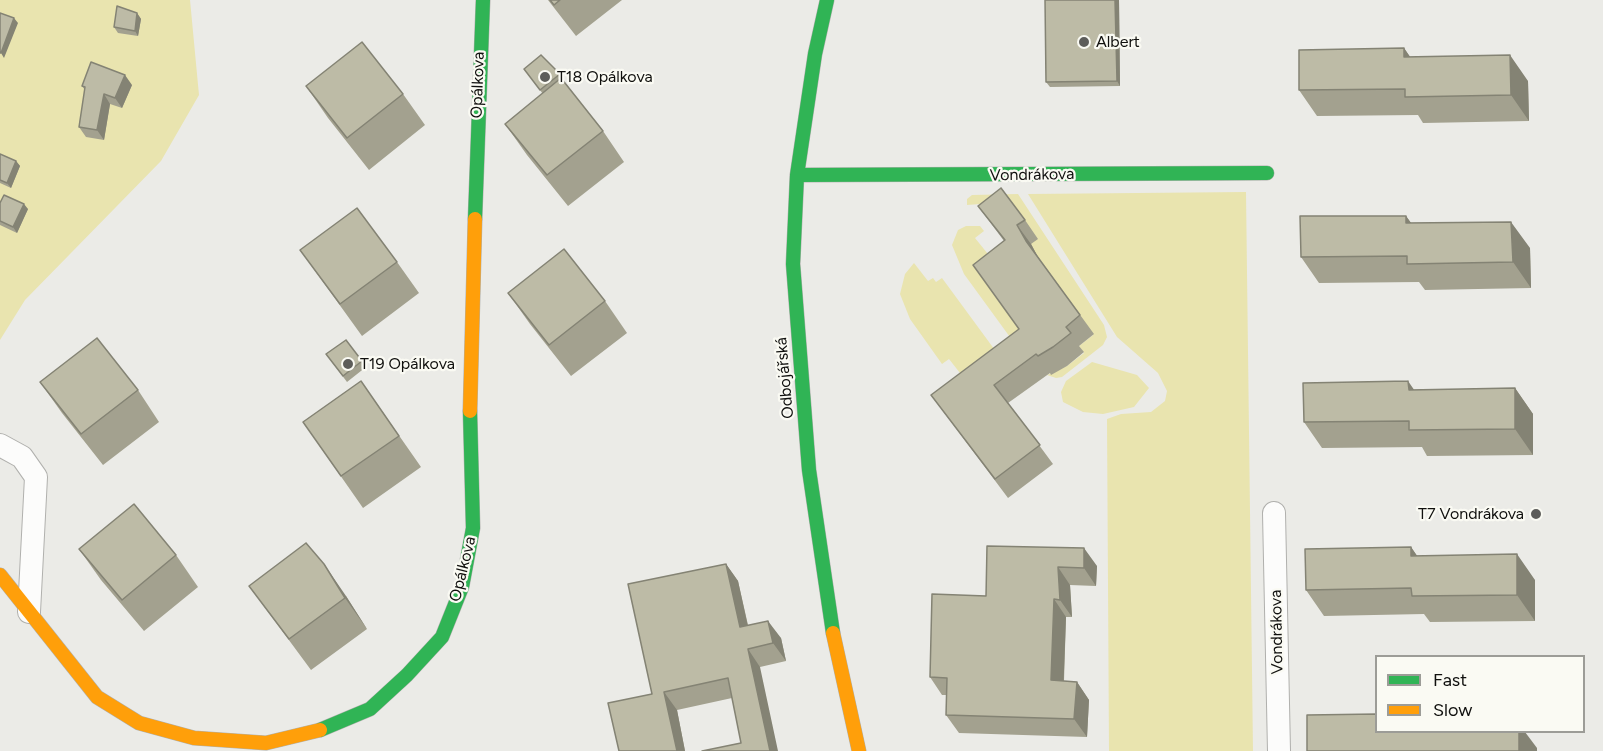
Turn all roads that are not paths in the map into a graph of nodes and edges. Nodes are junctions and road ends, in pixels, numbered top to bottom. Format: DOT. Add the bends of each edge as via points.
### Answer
graph roads {
  1 [pos="483,0"];
  2 [pos="827,0"];
  3 [pos="1267,173"];
  4 [pos="797,175"];
  5 [pos="0,445"];
  6 [pos="1274,513"];
  7 [pos="0,575"];
  8 [pos="29,612"];
  9 [pos="860,751"];
  10 [pos="1280,751"];
  1 -- 8 [label="street, Opálkova" via="470,429 474,528 462,587 442,637 370,709 310,734 266,744 194,738 139,723 97,697"];
  2 -- 4 [label="street, Odbojářská"];
  3 -- 4 [label="street, Vondrákova"];
  4 -- 9 [label="street, Odbojářská" via="793,264 809,470 836,656"];
  5 -- 8 [label="street" via="22,457 36,477"];
  6 -- 10 [label="street, Vondrákova"];
  7 -- 8 [label="street, Opálkova"];
}
